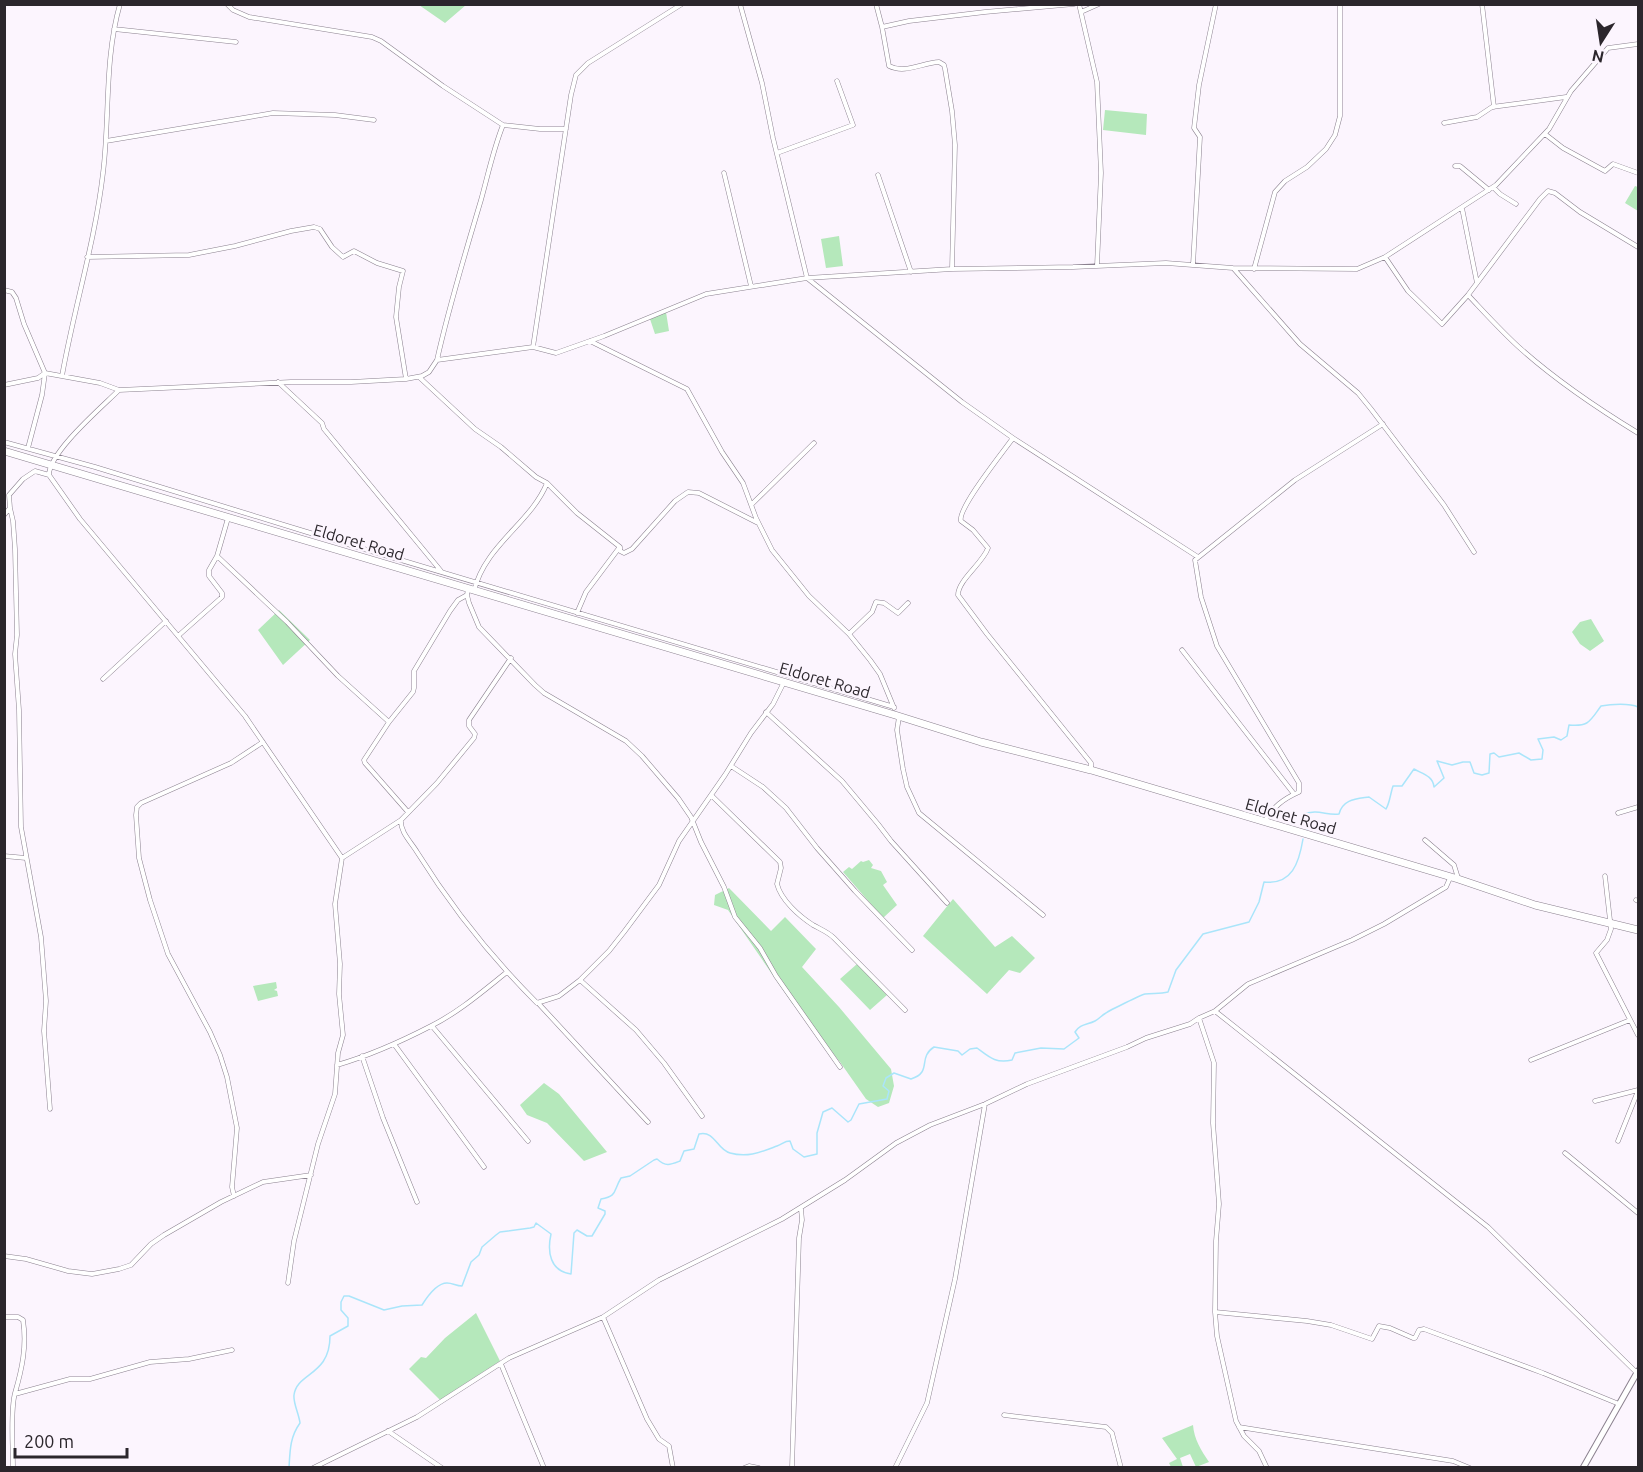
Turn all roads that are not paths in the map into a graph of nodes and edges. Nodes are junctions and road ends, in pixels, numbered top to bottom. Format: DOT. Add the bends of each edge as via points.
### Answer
graph roads {
  1 [pos="120,4"];
  2 [pos="227,4"];
  3 [pos="682,4"];
  4 [pos="740,4"];
  5 [pos="876,4"];
  6 [pos="1074,4"];
  7 [pos="1079,4"];
  8 [pos="1099,4"];
  9 [pos="1216,4"];
  10 [pos="1340,4"];
  11 [pos="1482,4"];
  12 [pos="1081,12"];
  13 [pos="882,27"];
  14 [pos="114,28"];
  15 [pos="236,42"];
  16 [pos="1638,44"];
  17 [pos="837,81"];
  18 [pos="1567,97"];
  19 [pos="1494,107"];
  20 [pos="374,120"];
  21 [pos="1444,123"];
  22 [pos="502,125"];
  23 [pos="566,129"];
  24 [pos="1545,134"];
  25 [pos="106,141"];
  26 [pos="777,153"];
  27 [pos="1455,166"];
  28 [pos="1638,172"];
  29 [pos="724,173"];
  30 [pos="878,175"];
  31 [pos="1491,188"];
  32 [pos="1516,204"];
  33 [pos="1462,208"];
  34 [pos="1638,247"];
  35 [pos="87,256"];
  36 [pos="1385,257"];
  37 [pos="1193,265"];
  38 [pos="1097,267"];
  39 [pos="1233,268"];
  40 [pos="952,269"];
  41 [pos="1254,269"];
  42 [pos="911,272"];
  43 [pos="807,278"];
  44 [pos="1477,283"];
  45 [pos="751,286"];
  46 [pos="4,290"];
  47 [pos="1468,295"];
  48 [pos="590,341"];
  49 [pos="533,347"];
  50 [pos="436,360"];
  51 [pos="45,373"];
  52 [pos="62,376"];
  53 [pos="419,377"];
  54 [pos="406,379"];
  55 [pos="278,382"];
  56 [pos="4,385"];
  57 [pos="118,390"];
  58 [pos="1383,424"];
  59 [pos="1638,433"];
  60 [pos="1013,438"];
  61 [pos="4,442"];
  62 [pos="814,443"];
  63 [pos="28,448"];
  64 [pos="4,451"];
  65 [pos="56,456"];
  66 [pos="51,465"];
  67 [pos="49,475"];
  68 [pos="547,483"];
  69 [pos="752,504"];
  70 [pos="10,508"];
  71 [pos="4,515"];
  72 [pos="228,518"];
  73 [pos="758,523"];
  74 [pos="620,547"];
  75 [pos="1474,552"];
  76 [pos="217,556"];
  77 [pos="1198,557"];
  78 [pos="441,572"];
  79 [pos="476,582"];
  80 [pos="469,591"];
  81 [pos="908,603"];
  82 [pos="578,613"];
  83 [pos="166,621"];
  84 [pos="849,634"];
  85 [pos="178,636"];
  86 [pos="1182,650"];
  87 [pos="511,658"];
  88 [pos="103,679"];
  89 [pos="784,682"];
  90 [pos="894,706"];
  91 [pos="766,712"];
  92 [pos="897,715"];
  93 [pos="389,722"];
  94 [pos="263,742"];
  95 [pos="732,766"];
  96 [pos="1091,770"];
  97 [pos="1294,794"];
  98 [pos="711,795"];
  99 [pos="1638,807"];
  100 [pos="408,812"];
  101 [pos="1618,813"];
  102 [pos="402,820"];
  103 [pos="692,821"];
  104 [pos="1264,823"];
  105 [pos="1425,840"];
  106 [pos="4,856"];
  107 [pos="26,858"];
  108 [pos="342,858"];
  109 [pos="1605,876"];
  110 [pos="1454,878"];
  111 [pos="947,903"];
  112 [pos="1043,915"];
  113 [pos="1610,924"];
  114 [pos="1638,930"];
  115 [pos="912,950"];
  116 [pos="507,972"];
  117 [pos="580,980"];
  118 [pos="537,1003"];
  119 [pos="905,1010"];
  120 [pos="1215,1011"];
  121 [pos="1199,1017"];
  122 [pos="1630,1020"];
  123 [pos="432,1026"];
  124 [pos="1638,1035"];
  125 [pos="394,1044"];
  126 [pos="362,1056"];
  127 [pos="1531,1060"];
  128 [pos="337,1065"];
  129 [pos="840,1067"];
  130 [pos="1638,1091"];
  131 [pos="1594,1101"];
  132 [pos="985,1104"];
  133 [pos="50,1109"];
  134 [pos="702,1116"];
  135 [pos="648,1122"];
  136 [pos="528,1141"];
  137 [pos="1618,1141"];
  138 [pos="1565,1153"];
  139 [pos="484,1167"];
  140 [pos="311,1175"];
  141 [pos="234,1196"];
  142 [pos="417,1202"];
  143 [pos="801,1209"];
  144 [pos="1638,1213"];
  145 [pos="4,1257"];
  146 [pos="288,1283"];
  147 [pos="1215,1312"];
  148 [pos="4,1317"];
  149 [pos="603,1317"];
  150 [pos="232,1350"];
  151 [pos="501,1364"];
  152 [pos="1638,1372"];
  153 [pos="15,1394"];
  154 [pos="1620,1404"];
  155 [pos="1004,1415"];
  156 [pos="1239,1427"];
  157 [pos="387,1430"];
  158 [pos="12,1467"];
  159 [pos="313,1467"];
  160 [pos="442,1467"];
  161 [pos="544,1467"];
  162 [pos="673,1467"];
  163 [pos="744,1467"];
  164 [pos="759,1467"];
  165 [pos="792,1467"];
  166 [pos="895,1467"];
  167 [pos="1121,1467"];
  168 [pos="1267,1467"];
  169 [pos="1470,1467"];
  170 [pos="1583,1467"];
  1 -- 14 [label="street"];
  2 -- 22 [label="street" via="249,17 376,39"];
  3 -- 23 [label="street" via="579,71"];
  4 -- 26 [label="street"];
  5 -- 13 [label="street"];
  6 -- 13 [label="street"];
  7 -- 12 [label="street"];
  8 -- 12 [label="street"];
  9 -- 37 [label="street" via="1194,128 1200,137"];
  10 -- 41 [label="street" via="1340,116 1335,135 1326,149 1275,192"];
  11 -- 19 [label="street"];
  12 -- 38 [label="street" via="1097,82 1101,173"];
  13 -- 40 [label="street" via="889,66 909,69 944,64 955,153"];
  14 -- 15 [label="street"];
  14 -- 25 [label="street"];
  16 -- 18 [label="street" via="1608,48"];
  17 -- 26 [label="street" via="853,124"];
  18 -- 19 [label="street"];
  18 -- 24 [label="street"];
  19 -- 21 [label="street" via="1477,117"];
  20 -- 25 [label="street" via="273,113"];
  22 -- 23 [label="street"];
  22 -- 50 [label="street"];
  23 -- 49 [label="street"];
  24 -- 28 [label="street" via="1605,171 1613,164"];
  24 -- 31 [label="street"];
  25 -- 35 [label="street" via="102,186"];
  26 -- 43 [label="street"];
  27 -- 31 [label="street"];
  29 -- 45 [label="street"];
  30 -- 42 [label="street"];
  31 -- 32 [label="street"];
  31 -- 33 [label="street"];
  33 -- 36 [label="street"];
  33 -- 44 [label="street"];
  34 -- 44 [label="street" via="1548,191"];
  35 -- 52 [label="street"];
  35 -- 54 [label="street" via="189,255 291,231 320,229 343,258 354,251 403,271 396,317"];
  36 -- 41 [label="street" via="1349,270"];
  36 -- 47 [label="street" via="1408,291 1442,324"];
  37 -- 38 [label="street"];
  37 -- 39 [label="street"];
  38 -- 40 [label="street"];
  39 -- 41 [label="street"];
  39 -- 58 [label="street" via="1300,344 1358,393"];
  40 -- 42 [label="street"];
  42 -- 43 [label="street"];
  43 -- 45 [label="street"];
  43 -- 60 [label="street"];
  44 -- 47 [label="street"];
  45 -- 48 [label="street" via="696,297"];
  46 -- 51 [label="street" via="16,298"];
  47 -- 59 [label="street" via="1549,373 1594,407"];
  48 -- 49 [label="street" via="556,353"];
  48 -- 69 [label="street" via="687,389"];
  49 -- 50 [label="street"];
  50 -- 53 [label="street" via="429,372"];
  51 -- 52 [label="street"];
  51 -- 56 [label="street"];
  51 -- 63 [label="street"];
  52 -- 57 [label="street"];
  53 -- 54 [label="street"];
  53 -- 68 [label="street" via="475,429"];
  54 -- 55 [label="street"];
  55 -- 57 [label="street"];
  55 -- 78 [label="street" via="320,420"];
  57 -- 65 [label="street"];
  58 -- 75 [label="street"];
  58 -- 77 [label="street" via="1295,480"];
  60 -- 77 [label="street"];
  60 -- 96 [label="street" via="960,514 961,521 988,548 959,587 958,595 1091,763"];
  61 -- 63 [label="street"];
  62 -- 69 [label="street"];
  63 -- 65 [label="street"];
  64 -- 66 [label="highway, Eldoret Road"];
  65 -- 66 [label="street"];
  65 -- 78 [label="street"];
  66 -- 67 [label="street"];
  66 -- 72 [label="highway, Eldoret Road"];
  67 -- 70 [label="street" via="35,471 23,479 9,495"];
  67 -- 83 [label="street" via="80,519"];
  68 -- 74 [label="street"];
  68 -- 79 [label="street" via="541,498 501,542"];
  69 -- 73 [label="street"];
  70 -- 71 [label="street"];
  70 -- 107 [label="street" via="16,589 20,806"];
  72 -- 76 [label="street"];
  72 -- 80 [label="highway, Eldoret Road"];
  73 -- 74 [label="street" via="699,492 688,492 629,551 622,553"];
  73 -- 84 [label="street" via="782,564"];
  74 -- 82 [label="street" via="586,592"];
  76 -- 85 [label="street" via="209,573 222,597"];
  76 -- 93 [label="street"];
  77 -- 97 [label="street" via="1194,562 1213,638 1299,783 1300,790"];
  78 -- 79 [label="street"];
  79 -- 80 [label="street"];
  79 -- 82 [label="street"];
  80 -- 87 [label="street" via="479,627"];
  80 -- 89 [label="highway, Eldoret Road"];
  80 -- 93 [label="street" via="441,624 414,671 413,692"];
  81 -- 84 [label="street" via="898,613 876,602 872,612"];
  82 -- 90 [label="street"];
  83 -- 85 [label="street"];
  83 -- 88 [label="street"];
  84 -- 90 [label="street" via="880,674"];
  85 -- 94 [label="street"];
  86 -- 97 [label="street"];
  87 -- 100 [label="street" via="469,720 474,738"];
  87 -- 103 [label="street" via="544,693 634,748 678,798"];
  89 -- 91 [label="street"];
  89 -- 92 [label="highway, Eldoret Road"];
  90 -- 92 [label="street"];
  91 -- 95 [label="street"];
  91 -- 111 [label="street" via="842,781"];
  92 -- 96 [label="highway, Eldoret Road" via="981,742"];
  92 -- 112 [label="street" via="907,787 919,813"];
  93 -- 100 [label="street" via="364,760"];
  94 -- 108 [label="street"];
  94 -- 141 [label="street" via="231,763 141,803 136,815 139,858 168,954 210,1032 227,1077 237,1128"];
  95 -- 98 [label="street"];
  95 -- 115 [label="street" via="786,808 855,891"];
  96 -- 104 [label="highway, Eldoret Road"];
  97 -- 104 [label="street" via="1275,807"];
  98 -- 103 [label="street"];
  98 -- 119 [label="street" via="780,862 777,884 785,900 814,926 827,931"];
  99 -- 101 [label="street"];
  100 -- 102 [label="street"];
  102 -- 108 [label="street"];
  102 -- 116 [label="street" via="403,831 448,900"];
  103 -- 117 [label="street" via="649,900 609,951"];
  103 -- 129 [label="street" via="735,917"];
  104 -- 110 [label="highway, Eldoret Road"];
  105 -- 110 [label="street" via="1457,868"];
  106 -- 107 [label="street"];
  107 -- 133 [label="street" via="41,937"];
  108 -- 128 [label="street" via="336,904 343,1028"];
  109 -- 113 [label="street"];
  110 -- 113 [label="highway, Eldoret Road"];
  110 -- 120 [label="street" via="1446,887 1384,924 1248,984"];
  113 -- 114 [label="highway, Eldoret Road"];
  113 -- 122 [label="street" via="1607,940 1596,953"];
  116 -- 118 [label="street"];
  116 -- 123 [label="street"];
  117 -- 118 [label="street" via="559,996"];
  117 -- 134 [label="street" via="636,1030"];
  118 -- 135 [label="street"];
  120 -- 121 [label="street"];
  120 -- 152 [label="street" via="1488,1227"];
  121 -- 132 [label="street" via="1190,1024 1027,1084"];
  121 -- 147 [label="street" via="1214,1063 1219,1204"];
  122 -- 124 [label="street"];
  122 -- 127 [label="street"];
  123 -- 125 [label="street"];
  123 -- 136 [label="street"];
  125 -- 126 [label="street"];
  125 -- 139 [label="street"];
  126 -- 128 [label="street"];
  126 -- 142 [label="street"];
  128 -- 140 [label="street" via="335,1094"];
  130 -- 131 [label="street"];
  130 -- 137 [label="street"];
  132 -- 143 [label="street" via="896,1143"];
  132 -- 166 [label="street" via="955,1280 927,1403"];
  138 -- 144 [label="street"];
  140 -- 141 [label="street" via="270,1179"];
  140 -- 146 [label="street"];
  141 -- 145 [label="street" via="164,1234 131,1265 119,1269 84,1274"];
  143 -- 149 [label="street" via="658,1280"];
  143 -- 165 [label="street"];
  147 -- 154 [label="street" via="1331,1325 1372,1339 1379,1326 1414,1338 1424,1329"];
  147 -- 156 [label="street"];
  148 -- 153 [label="street" via="18,1317 23,1322 24,1352"];
  149 -- 151 [label="street"];
  149 -- 162 [label="street" via="647,1419 659,1439 669,1446"];
  150 -- 153 [label="street" via="150,1362"];
  151 -- 157 [label="street" via="446,1400"];
  151 -- 161 [label="street"];
  152 -- 154 [label="street"];
  153 -- 158 [label="street"];
  154 -- 170 [label="street"];
  155 -- 167 [label="street" via="1106,1427 1112,1433"];
  156 -- 168 [label="street" via="1259,1450"];
  156 -- 169 [label="street" via="1453,1461"];
  157 -- 159 [label="street"];
  157 -- 160 [label="street"];
  163 -- 164 [label="street"];
}
